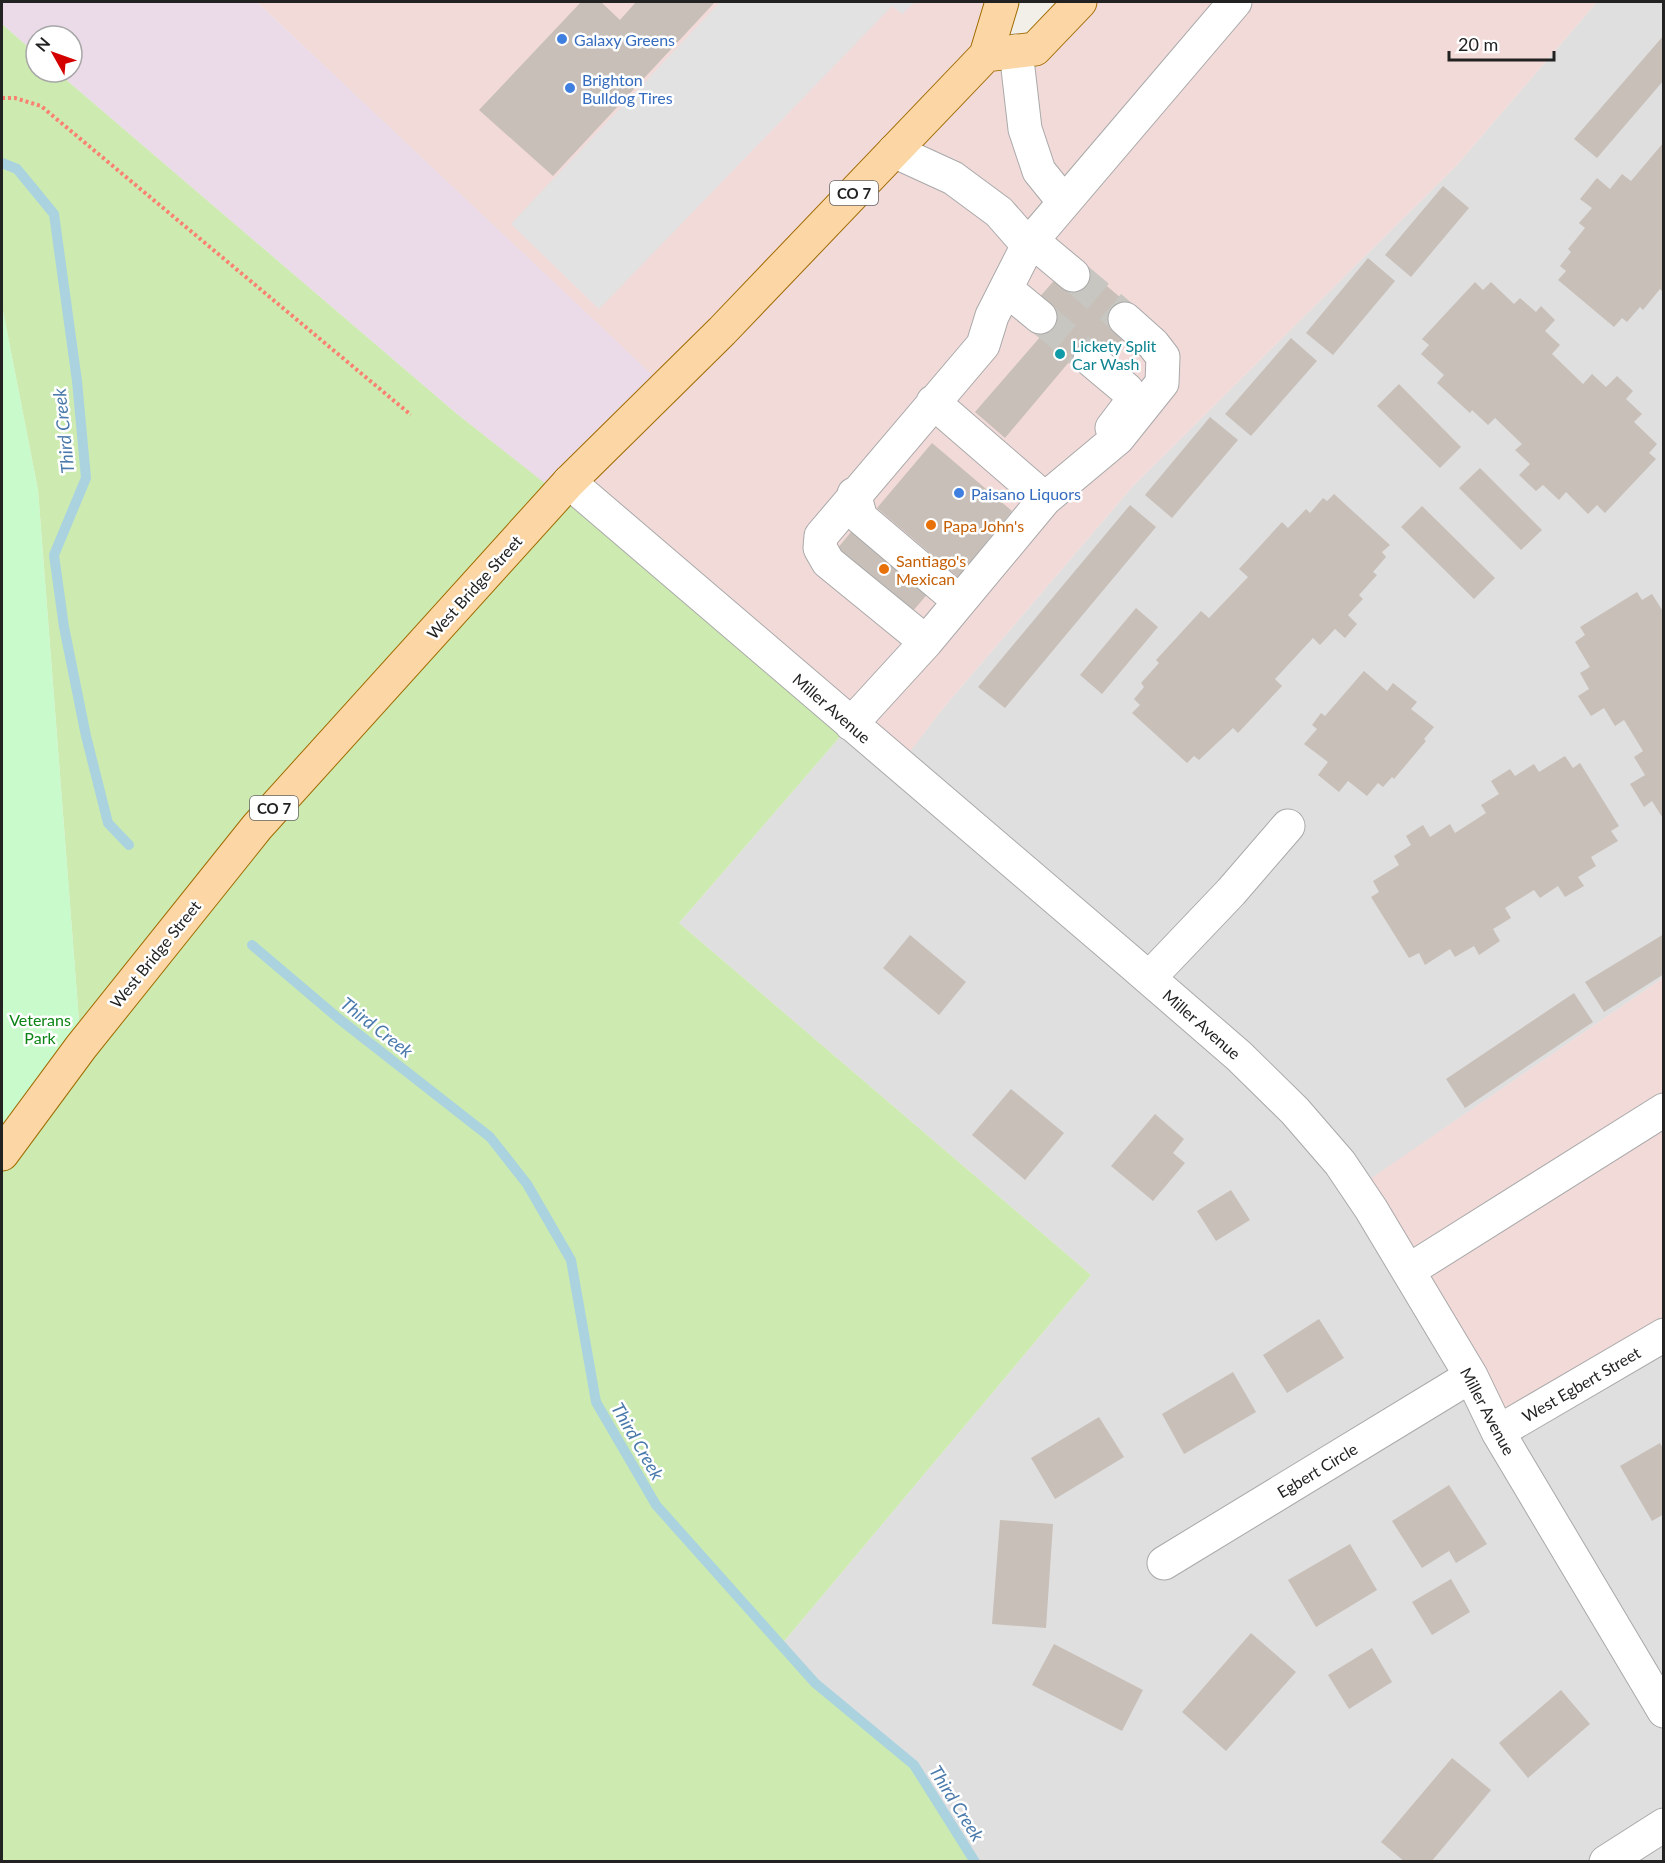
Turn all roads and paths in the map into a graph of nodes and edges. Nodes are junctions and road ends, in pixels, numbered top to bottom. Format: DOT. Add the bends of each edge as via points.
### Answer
graph roads {
  1 [pos="1002,2"];
  2 [pos="1080,2"];
  3 [pos="1235,2"];
  4 [pos="1001,53"];
  5 [pos="2,98"];
  6 [pos="894,151"];
  7 [pos="1064,202"];
  8 [pos="1030,243"];
  9 [pos="1073,275"];
  10 [pos="1006,289"];
  11 [pos="1040,317"];
  12 [pos="1125,319"];
  13 [pos="1090,359"];
  14 [pos="933,402"];
  15 [pos="411,415"];
  16 [pos="1082,467"];
  17 [pos="568,482"];
  18 [pos="854,494"];
  19 [pos="1044,499"];
  20 [pos="959,601"];
  21 [pos="926,642"];
  22 [pos="851,724"];
  23 [pos="1288,826"];
  24 [pos="1149,978"];
  25 [pos="1664,1110"];
  26 [pos="2,1154"];
  27 [pos="1408,1271"];
  28 [pos="1664,1335"];
  29 [pos="1471,1376"];
  30 [pos="1498,1432"];
  31 [pos="1164,1563"];
  32 [pos="1664,1711"];
  33 [pos="1664,1825"];
  34 [pos="1606,1862"];
  1 -- 4 [label="main road, West Bridge Street / CO 7"];
  2 -- 4 [label="main road, West Bridge Street / CO 7" via="1035,49"];
  3 -- 7 [label="street"];
  4 -- 6 [label="main road, West Bridge Street / CO 7"];
  4 -- 7 [label="street" via="1039,171"];
  5 -- 15 [label="path" via="41,106"];
  6 -- 8 [label="street" via="953,178 999,212"];
  6 -- 17 [label="main road, West Bridge Street / CO 7" via="722,331"];
  7 -- 8 [label="street"];
  8 -- 9 [label="street"];
  8 -- 10 [label="street"];
  10 -- 11 [label="street"];
  10 -- 14 [label="street" via="983,345"];
  12 -- 16 [label="street" via="1163,357 1162,383 1118,438"];
  13 -- 16 [label="street" via="1127,390 1131,403"];
  14 -- 18 [label="street"];
  14 -- 19 [label="street"];
  16 -- 19 [label="street"];
  17 -- 22 [label="street, Miller Avenue"];
  17 -- 26 [label="main road, West Bridge Street / CO 7" via="257,827 81,1047"];
  18 -- 20 [label="street" via="861,518"];
  18 -- 21 [label="street" via="821,536 820,548 828,562"];
  19 -- 20 [label="street"];
  20 -- 21 [label="street"];
  21 -- 22 [label="street"];
  22 -- 24 [label="street, Miller Avenue"];
  23 -- 24 [label="street"];
  24 -- 27 [label="street, Miller Avenue" via="1295,1111 1340,1163"];
  25 -- 27 [label="street"];
  27 -- 29 [label="street, Miller Avenue"];
  28 -- 30 [label="street, West Egbert Street"];
  29 -- 30 [label="street, Miller Avenue"];
  29 -- 31 [label="street, Egbert Circle"];
  30 -- 32 [label="street, Miller Avenue"];
  33 -- 34 [label="street"];
}
